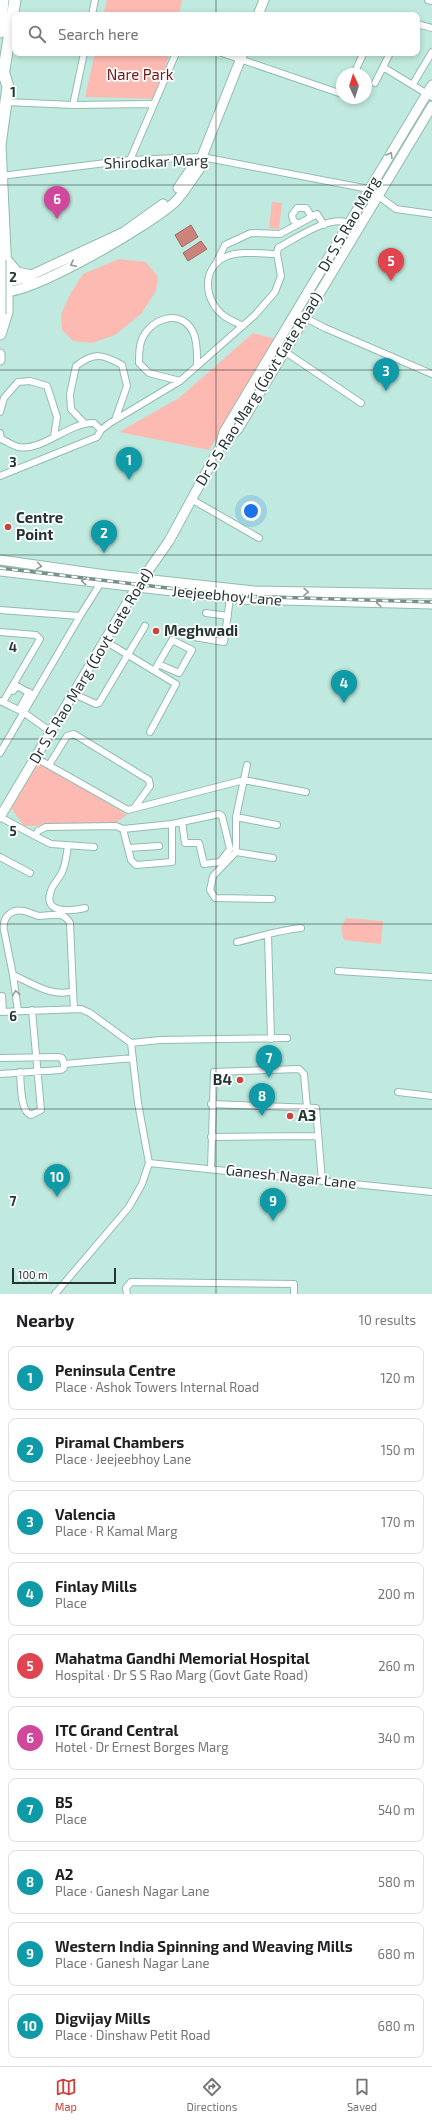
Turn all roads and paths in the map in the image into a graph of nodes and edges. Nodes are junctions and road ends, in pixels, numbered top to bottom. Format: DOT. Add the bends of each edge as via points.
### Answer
graph roads {
  1 [pos="3,0"];
  2 [pos="15,0"];
  3 [pos="95,0"];
  4 [pos="264,0"];
  5 [pos="428,0"];
  6 [pos="432,2"];
  7 [pos="14,12"];
  8 [pos="93,12"];
  9 [pos="259,12"];
  10 [pos="420,25"];
  11 [pos="12,26"];
  12 [pos="432,28"];
  13 [pos="0,32"];
  14 [pos="432,52"];
  15 [pos="83,56"];
  16 [pos="175,56"];
  17 [pos="242,56"];
  18 [pos="362,56"];
  19 [pos="388,56"];
  20 [pos="383,66"];
  21 [pos="357,68"];
  22 [pos="376,83"];
  23 [pos="413,84"];
  24 [pos="432,85"];
  25 [pos="336,92"];
  26 [pos="429,96"];
  27 [pos="2,101"];
  28 [pos="152,104"];
  29 [pos="73,105"];
  30 [pos="432,106"];
  31 [pos="130,160"];
  32 [pos="200,161"];
  33 [pos="1,176"];
  34 [pos="369,189"];
  35 [pos="380,195"];
  36 [pos="432,214"];
  37 [pos="312,217"];
  38 [pos="298,224"];
  39 [pos="324,225"];
  40 [pos="348,227"];
  41 [pos="277,254"];
  42 [pos="3,260"];
  43 [pos="213,268"];
  44 [pos="28,281"];
  45 [pos="3,288"];
  46 [pos="296,313"];
  47 [pos="0,314"];
  48 [pos="305,318"];
  49 [pos="243,326"];
  50 [pos="0,334"];
  51 [pos="284,351"];
  52 [pos="0,354"];
  53 [pos="0,360"];
  54 [pos="197,366"];
  55 [pos="432,374"];
  56 [pos="180,381"];
  57 [pos="361,403"];
  58 [pos="0,412"];
  59 [pos="115,420"];
  60 [pos="84,423"];
  61 [pos="101,430"];
  62 [pos="0,433"];
  63 [pos="54,437"];
  64 [pos="220,447"];
  65 [pos="0,476"];
  66 [pos="191,499"];
  67 [pos="259,538"];
  68 [pos="0,560"];
  69 [pos="0,571"];
  70 [pos="103,579"];
  71 [pos="142,579"];
  72 [pos="136,588"];
  73 [pos="217,592"];
  74 [pos="403,594"];
  75 [pos="432,594"];
  76 [pos="230,598"];
  77 [pos="403,603"];
  78 [pos="432,604"];
  79 [pos="0,610"];
  80 [pos="206,613"];
  81 [pos="80,616"];
  82 [pos="228,616"];
  83 [pos="145,626"];
  84 [pos="0,632"];
  85 [pos="194,637"];
  86 [pos="105,641"];
  87 [pos="129,654"];
  88 [pos="158,664"];
  89 [pos="155,670"];
  90 [pos="31,694"];
  91 [pos="74,694"];
  92 [pos="3,702"];
  93 [pos="21,711"];
  94 [pos="51,732"];
  95 [pos="150,732"];
  96 [pos="0,753"];
  97 [pos="36,758"];
  98 [pos="49,765"];
  99 [pos="247,765"];
  100 [pos="244,780"];
  101 [pos="306,792"];
  102 [pos="134,808"];
  103 [pos="0,817"];
  104 [pos="236,817"];
  105 [pos="182,822"];
  106 [pos="172,824"];
  107 [pos="277,825"];
  108 [pos="123,829"];
  109 [pos="35,836"];
  110 [pos="68,845"];
  111 [pos="159,846"];
  112 [pos="94,847"];
  113 [pos="128,848"];
  114 [pos="236,852"];
  115 [pos="0,857"];
  116 [pos="273,858"];
  117 [pos="30,874"];
  118 [pos="272,898"];
  119 [pos="85,908"];
  120 [pos="301,928"];
  121 [pos="268,935"];
  122 [pos="237,942"];
  123 [pos="338,971"];
  124 [pos="13,974"];
  125 [pos="432,977"];
  126 [pos="73,991"];
  127 [pos="1,998"];
  128 [pos="74,1009"];
  129 [pos="32,1010"];
  130 [pos="18,1011"];
  131 [pos="2,1012"];
  132 [pos="271,1038"];
  133 [pos="287,1038"];
  134 [pos="131,1043"];
  135 [pos="36,1056"];
  136 [pos="0,1058"];
  137 [pos="133,1058"];
  138 [pos="64,1064"];
  139 [pos="37,1071"];
  140 [pos="20,1072"];
  141 [pos="0,1074"];
  142 [pos="398,1092"];
  143 [pos="432,1096"];
  144 [pos="212,1104"];
  145 [pos="306,1107"];
  146 [pos="318,1136"];
  147 [pos="211,1137"];
  148 [pos="149,1163"];
  149 [pos="210,1169"];
  150 [pos="322,1181"];
  151 [pos="432,1192"];
  152 [pos="55,1294"];
  153 [pos="127,1294"];
  154 [pos="294,1294"];
  1 -- 13 [label="highway"];
  2 -- 7 [label="highway"];
  3 -- 8 [label="street"];
  4 -- 9 [label="main road"];
  5 -- 6 [label="street"];
  10 -- 12 [label="street"];
  11 -- 27 [label="highway" via="3,70"];
  14 -- 23 [label="street"];
  15 -- 29 [label="street"];
  16 -- 28 [label="street"];
  17 -- 25 [label="street"];
  17 -- 32 [label="main road"];
  18 -- 21 [label="street"];
  19 -- 20 [label="street"];
  20 -- 22 [label="street"];
  20 -- 23 [label="street"];
  23 -- 26 [label="street"];
  24 -- 26 [label="main road, Dr S S Rao Marg"];
  34 -- 26 [label="main road, Dr S S Rao Marg, one-way"];
  27 -- 29 [label="street"];
  27 -- 33 [label="highway"];
  28 -- 29 [label="street"];
  28 -- 31 [label="street"];
  30 -- 35 [label="main road, Dr S S Rao Marg (Govt Gate Road)"];
  31 -- 32 [label="street, Shirodkar Marg"];
  31 -- 33 [label="street, Shirodkar Marg"];
  32 -- 34 [label="street, Shirodkar Marg"];
  32 -- 44 [label="main road" via="193,166 173,196 147,219"];
  33 -- 42 [label="highway"];
  34 -- 35 [label="street, Shirodkar Marg"];
  34 -- 40 [label="main road, Dr S S Rao Marg"];
  35 -- 36 [label="street, Shirodkar Marg" via="396,209"];
  35 -- 48 [label="main road, Dr S S Rao Marg (Govt Gate Road)"];
  37 -- 38 [label="street"];
  37 -- 38 [label="street" via="306,208 297,208 292,215"];
  37 -- 39 [label="street" via="317,214"];
  38 -- 43 [label="street" via="280,234 251,233 226,245"];
  39 -- 40 [label="street" via="332,222"];
  39 -- 41 [label="street" via="278,248"];
  40 -- 46 [label="main road, Dr S S Rao Marg"];
  41 -- 43 [label="street" via="246,253 225,257"];
  41 -- 49 [label="street" via="281,276 275,292"];
  42 -- 44 [label="highway"];
  42 -- 45 [label="highway"];
  42 -- 47 [label="highway, bridge"];
  43 -- 49 [label="street" via="207,287 214,304 223,315"];
  44 -- 45 [label="main road"];
  45 -- 50 [label="highway" via="7,312"];
  46 -- 48 [label="street"];
  46 -- 64 [label="main road, Dr S S Rao Marg" via="224,432"];
  48 -- 51 [label="main road, Dr S S Rao Marg (Govt Gate Road)"];
  48 -- 55 [label="street"];
  49 -- 54 [label="street"];
  51 -- 57 [label="street"];
  51 -- 64 [label="main road, Dr S S Rao Marg (Govt Gate Road)" via="238,429"];
  52 -- 53 [label="main road"];
  54 -- 56 [label="street"];
  54 -- 56 [label="street" via="193,332 180,319 168,317 153,325 141,341 138,363 149,373"];
  56 -- 59 [label="street"];
  58 -- 63 [label="street" via="4,398 18,382 30,381 47,386 57,417"];
  59 -- 60 [label="street" via="127,386 122,365 107,356 88,357 76,366 70,394 71,409"];
  59 -- 61 [label="street"];
  60 -- 61 [label="street" via="94,423"];
  60 -- 63 [label="street"];
  61 -- 65 [label="street" via="97,437 85,443"];
  62 -- 63 [label="street" via="1,439 18,447 33,446"];
  64 -- 66 [label="main road, Dr S S Rao Marg (Govt Gate Road)"];
  66 -- 67 [label="street"];
  66 -- 71 [label="main road, Dr S S Rao Marg (Govt Gate Road)" via="169,541"];
  68 -- 70 [label="main road, Jeejeebhoy Lane, one-way"];
  70 -- 69 [label="main road, Jeejeebhoy Lane, one-way"];
  70 -- 71 [label="main road, Jeejeebhoy Lane"];
  70 -- 72 [label="main road, Jeejeebhoy Lane"];
  70 -- 81 [label="street"];
  71 -- 72 [label="main road, Dr S S Rao Marg (Govt Gate Road)"];
  71 -- 73 [label="main road, Jeejeebhoy Lane"];
  72 -- 73 [label="main road, Jeejeebhoy Lane"];
  72 -- 86 [label="main road, Dr S S Rao Marg (Govt Gate Road)"];
  73 -- 74 [label="main road, one-way"];
  73 -- 76 [label="main road, Jeejeebhoy Lane"];
  74 -- 75 [label="main road"];
  74 -- 77 [label="main road"];
  77 -- 76 [label="main road, Jeejeebhoy Lane, one-way"];
  76 -- 82 [label="street"];
  77 -- 78 [label="main road, Jeejeebhoy Lane"];
  79 -- 81 [label="street"];
  80 -- 82 [label="street"];
  81 -- 90 [label="street"];
  82 -- 85 [label="street" via="224,642"];
  83 -- 87 [label="street"];
  84 -- 92 [label="street" via="36,635 40,639"];
  86 -- 87 [label="street"];
  86 -- 91 [label="main road, Dr S S Rao Marg (Govt Gate Road)"];
  87 -- 89 [label="street"];
  87 -- 91 [label="street" via="97,704"];
  88 -- 88 [label="street" via="172,640 192,650 179,673"];
  88 -- 89 [label="street"];
  89 -- 95 [label="street" via="176,682 177,686"];
  90 -- 92 [label="street" via="16,686"];
  90 -- 93 [label="street"];
  91 -- 94 [label="main road, Dr S S Rao Marg (Govt Gate Road)"];
  92 -- 93 [label="street"];
  93 -- 94 [label="street"];
  93 -- 96 [label="street"];
  94 -- 97 [label="main road, Dr S S Rao Marg (Govt Gate Road)"];
  97 -- 98 [label="street"];
  97 -- 103 [label="main road, Dr S S Rao Marg (Govt Gate Road)"];
  98 -- 102 [label="street" via="128,810"];
  98 -- 102 [label="street" via="67,736 74,734 149,780 150,786"];
  99 -- 100 [label="street"];
  100 -- 101 [label="street"];
  100 -- 102 [label="street"];
  100 -- 104 [label="street"];
  103 -- 109 [label="street"];
  104 -- 107 [label="street"];
  104 -- 114 [label="street"];
  105 -- 105 [label="street" via="221,814 229,852 220,862 204,864 199,843 185,843"];
  105 -- 106 [label="street"];
  106 -- 108 [label="street"];
  106 -- 113 [label="street" via="171,863 136,865 132,862"];
  108 -- 109 [label="street" via="116,826 46,827"];
  108 -- 113 [label="street"];
  109 -- 110 [label="street" via="51,844"];
  110 -- 112 [label="street"];
  110 -- 119 [label="street" via="63,871 51,889 50,902 61,911"];
  111 -- 113 [label="street"];
  114 -- 116 [label="street"];
  114 -- 118 [label="street" via="213,876 210,882 212,895 215,898"];
  115 -- 117 [label="street"];
  120 -- 121 [label="street"];
  121 -- 122 [label="street"];
  121 -- 132 [label="street"];
  123 -- 125 [label="street"];
  124 -- 126 [label="street" via="56,994"];
  124 -- 126 [label="street" via="3,923 6,916 22,910 40,916 60,914 70,923"];
  130 -- 124 [label="street, one-way"];
  126 -- 128 [label="street"];
  127 -- 131 [label="street"];
  128 -- 129 [label="street"];
  128 -- 134 [label="street" via="90,1013"];
  129 -- 130 [label="street"];
  129 -- 135 [label="street"];
  130 -- 131 [label="street"];
  132 -- 133 [label="street"];
  132 -- 134 [label="street"];
  134 -- 137 [label="street"];
  135 -- 136 [label="street"];
  135 -- 138 [label="street" via="60,1057"];
  135 -- 139 [label="street"];
  137 -- 138 [label="street"];
  137 -- 148 [label="street"];
  138 -- 139 [label="street" via="61,1070"];
  139 -- 140 [label="street"];
  139 -- 140 [label="street" via="41,1110 31,1115 26,1112 23,1105"];
  140 -- 141 [label="street"];
  142 -- 143 [label="street"];
  144 -- 145 [label="street"];
  144 -- 145 [label="street" via="214,1072 299,1069 304,1074"];
  144 -- 147 [label="street"];
  145 -- 146 [label="street" via="318,1110"];
  146 -- 147 [label="street"];
  146 -- 150 [label="street"];
  147 -- 149 [label="street"];
  148 -- 149 [label="street, Ganesh Nagar Lane"];
  148 -- 152 [label="street" via="142,1184 129,1207"];
  149 -- 150 [label="street, Ganesh Nagar Lane"];
  150 -- 151 [label="street, Ganesh Nagar Lane"];
  153 -- 154 [label="street" via="126,1288 131,1282 294,1284"];
}
